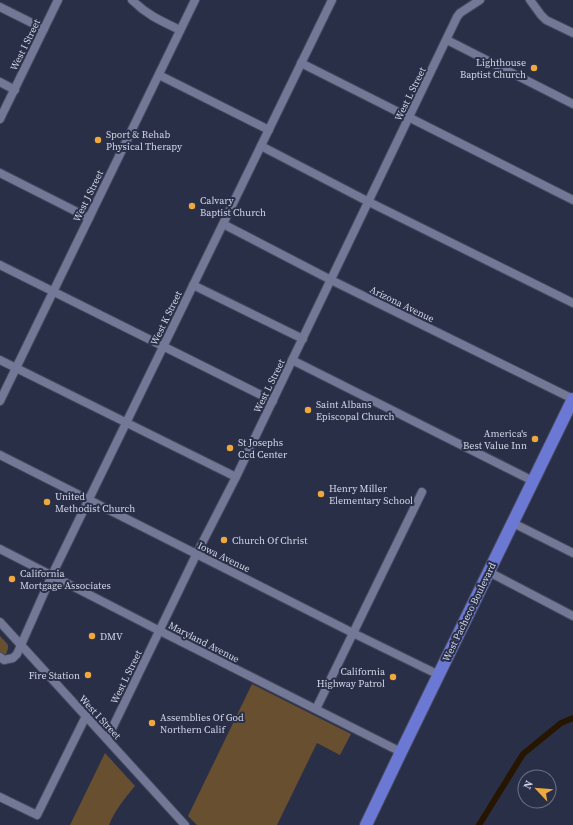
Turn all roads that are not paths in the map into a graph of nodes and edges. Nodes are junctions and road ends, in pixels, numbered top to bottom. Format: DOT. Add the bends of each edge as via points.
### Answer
graph roads {
  1 [pos="58,0"];
  2 [pos="132,0"];
  3 [pos="195,0"];
  4 [pos="332,0"];
  5 [pos="480,0"];
  6 [pos="530,0"];
  7 [pos="0,7"];
  8 [pos="44,29"];
  9 [pos="180,30"];
  10 [pos="573,33"];
  11 [pos="447,40"];
  12 [pos="301,63"];
  13 [pos="158,75"];
  14 [pos="0,82"];
  15 [pos="14,90"];
  16 [pos="573,104"];
  17 [pos="410,118"];
  18 [pos="0,120"];
  19 [pos="269,130"];
  20 [pos="261,146"];
  21 [pos="0,173"];
  22 [pos="573,200"];
  23 [pos="369,202"];
  24 [pos="89,218"];
  25 [pos="222,224"];
  26 [pos="0,265"];
  27 [pos="331,280"];
  28 [pos="193,285"];
  29 [pos="53,291"];
  30 [pos="573,303"];
  31 [pos="303,339"];
  32 [pos="163,346"];
  33 [pos="0,360"];
  34 [pos="292,360"];
  35 [pos="16,368"];
  36 [pos="573,399"];
  37 [pos="0,401"];
  38 [pos="272,401"];
  39 [pos="126,423"];
  40 [pos="0,455"];
  41 [pos="236,477"];
  42 [pos="534,481"];
  43 [pos="422,492"];
  44 [pos="89,500"];
  45 [pos="513,523"];
  46 [pos="0,549"];
  47 [pos="573,553"];
  48 [pos="196,555"];
  49 [pos="489,572"];
  50 [pos="52,575"];
  51 [pos="573,616"];
  52 [pos="0,622"];
  53 [pos="160,631"];
  54 [pos="353,633"];
  55 [pos="20,645"];
  56 [pos="0,658"];
  57 [pos="439,674"];
  58 [pos="316,709"];
  59 [pos="86,716"];
  60 [pos="107,739"];
  61 [pos="401,752"];
  62 [pos="0,797"];
  63 [pos="185,825"];
  64 [pos="366,825"];
  1 -- 8 [label="street, West I Street"];
  2 -- 9 [label="street" via="141,9"];
  3 -- 9 [label="street, West J Street"];
  4 -- 12 [label="street, West K Street"];
  5 -- 11 [label="street, West L Street" via="460,13"];
  6 -- 10 [label="street" via="546,20"];
  7 -- 8 [label="street"];
  8 -- 15 [label="street, West I Street"];
  9 -- 13 [label="street, West J Street"];
  11 -- 16 [label="street"];
  11 -- 17 [label="street, West L Street"];
  12 -- 17 [label="street"];
  12 -- 19 [label="street, West K Street"];
  13 -- 19 [label="street"];
  13 -- 24 [label="street, West J Street"];
  14 -- 15 [label="street"];
  15 -- 18 [label="street, West I Street"];
  17 -- 22 [label="street"];
  17 -- 23 [label="street, West L Street"];
  19 -- 20 [label="street, West K Street"];
  20 -- 23 [label="street"];
  20 -- 25 [label="street, West K Street"];
  21 -- 24 [label="street"];
  23 -- 27 [label="street, West L Street"];
  23 -- 30 [label="street"];
  24 -- 29 [label="street, West J Street"];
  25 -- 27 [label="street, Arizona Avenue"];
  25 -- 28 [label="street, West K Street"];
  26 -- 29 [label="street"];
  27 -- 31 [label="street, West L Street"];
  27 -- 36 [label="street, Arizona Avenue"];
  28 -- 31 [label="street"];
  28 -- 32 [label="street, West K Street"];
  29 -- 32 [label="street"];
  29 -- 35 [label="street, West J Street"];
  31 -- 34 [label="street, West L Street"];
  32 -- 38 [label="street"];
  32 -- 39 [label="street, West K Street"];
  33 -- 35 [label="street"];
  34 -- 38 [label="street, West L Street"];
  34 -- 42 [label="street"];
  35 -- 37 [label="street, West J Street"];
  35 -- 39 [label="street"];
  36 -- 42 [label="highway, West Pacheco Boulevard"];
  38 -- 41 [label="street, West L Street"];
  39 -- 41 [label="street"];
  39 -- 44 [label="street, West K Street"];
  40 -- 44 [label="street, Iowa Avenue"];
  41 -- 48 [label="street, West L Street"];
  42 -- 45 [label="highway, West Pacheco Boulevard"];
  43 -- 54 [label="street"];
  44 -- 48 [label="street, Iowa Avenue"];
  44 -- 50 [label="street, West K Street"];
  45 -- 47 [label="street"];
  45 -- 49 [label="highway, West Pacheco Boulevard"];
  46 -- 50 [label="street, Maryland Avenue"];
  48 -- 53 [label="street, West L Street"];
  48 -- 54 [label="street, Iowa Avenue"];
  49 -- 51 [label="street"];
  49 -- 57 [label="highway, West Pacheco Boulevard"];
  50 -- 53 [label="street, Maryland Avenue"];
  50 -- 55 [label="street, West K Street"];
  52 -- 55 [label="street, West I Street"];
  53 -- 58 [label="street, Maryland Avenue"];
  53 -- 60 [label="street, West L Street"];
  54 -- 57 [label="street, Iowa Avenue"];
  54 -- 58 [label="street"];
  55 -- 56 [label="street, West K Street" via="13,658"];
  55 -- 59 [label="street, West I Street"];
  57 -- 61 [label="highway, West Pacheco Boulevard"];
  58 -- 61 [label="street, Maryland Avenue"];
  59 -- 60 [label="street, West I Street"];
  59 -- 62 [label="street" via="37,816"];
  60 -- 63 [label="street, West I Street"];
  61 -- 64 [label="highway, West Pacheco Boulevard"];
}
